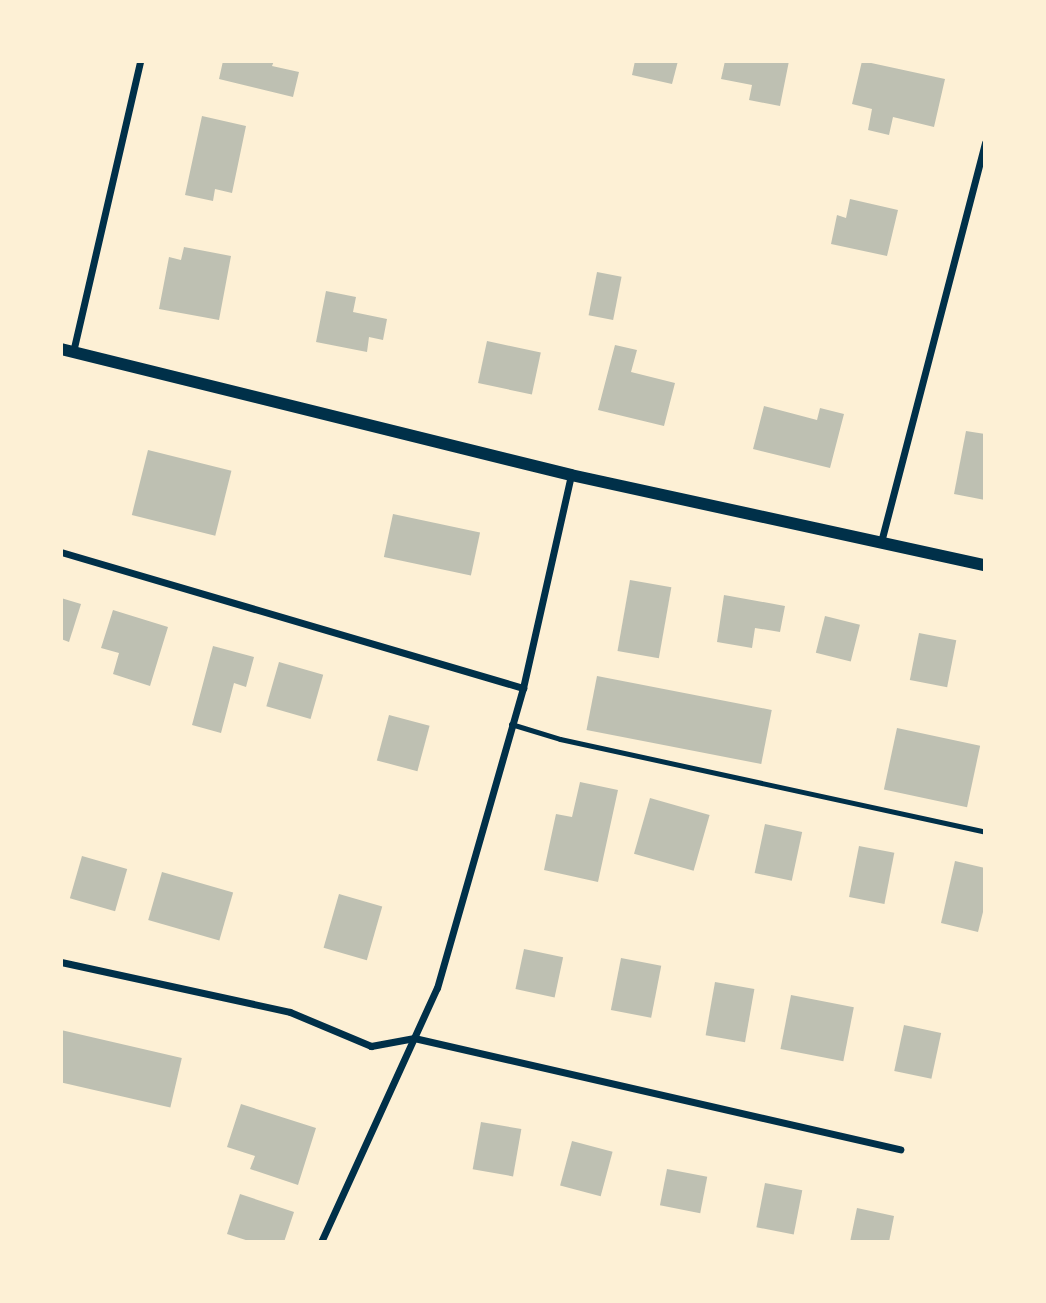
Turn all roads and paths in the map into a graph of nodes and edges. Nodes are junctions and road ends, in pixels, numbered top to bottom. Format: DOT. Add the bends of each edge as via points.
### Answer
graph roads {
  1 [pos="140,61"];
  2 [pos="985,142"];
  3 [pos="67,350"];
  4 [pos="571,475"];
  5 [pos="881,542"];
  6 [pos="61,552"];
  7 [pos="985,565"];
  8 [pos="523,688"];
  9 [pos="512,724"];
  10 [pos="983,831"];
  11 [pos="61,962"];
  12 [pos="414,1038"];
  13 [pos="900,1149"];
  14 [pos="321,1242"];
  1 -- 3 [label="street"];
  2 -- 5 [label="street"];
  3 -- 4 [label="street"];
  4 -- 5 [label="street"];
  4 -- 8 [label="street"];
  5 -- 7 [label="street"];
  6 -- 8 [label="street"];
  8 -- 9 [label="street"];
  9 -- 10 [label="lane" via="559,739"];
  9 -- 12 [label="street" via="437,988"];
  11 -- 12 [label="street" via="290,1012 371,1046"];
  12 -- 13 [label="street"];
  12 -- 14 [label="street"];
}
